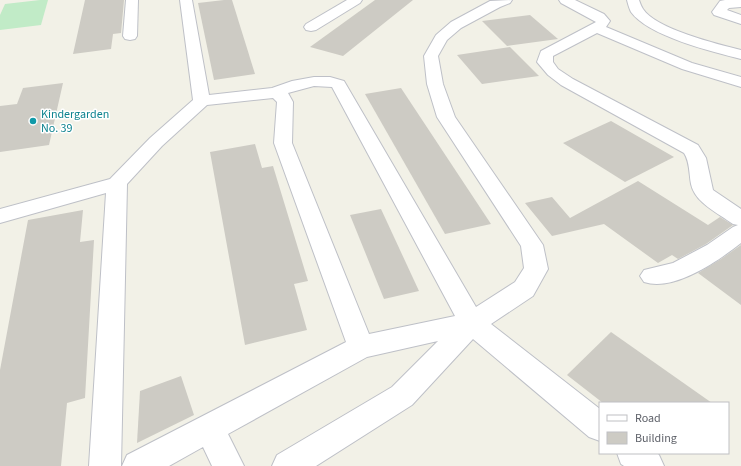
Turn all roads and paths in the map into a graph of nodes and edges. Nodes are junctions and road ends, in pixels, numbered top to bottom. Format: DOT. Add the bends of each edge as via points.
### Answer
graph roads {
  1 [pos="132,0"];
  2 [pos="186,0"];
  3 [pos="356,0"];
  4 [pos="506,0"];
  5 [pos="565,0"];
  6 [pos="633,0"];
  7 [pos="741,3"];
  8 [pos="741,20"];
  9 [pos="311,27"];
  10 [pos="596,28"];
  11 [pos="130,36"];
  12 [pos="741,55"];
  13 [pos="741,82"];
  14 [pos="275,93"];
  15 [pos="202,101"];
  16 [pos="117,183"];
  17 [pos="0,216"];
  18 [pos="741,219"];
  19 [pos="741,232"];
  20 [pos="652,276"];
  21 [pos="472,324"];
  22 [pos="361,347"];
  23 [pos="599,426"];
  24 [pos="209,428"];
  25 [pos="633,454"];
  26 [pos="105,466"];
  27 [pos="138,466"];
  28 [pos="228,466"];
  29 [pos="288,466"];
  30 [pos="648,466"];
  1 -- 11 [label="street"];
  2 -- 15 [label="street"];
  3 -- 9 [label="street"];
  4 -- 21 [label="street" via="456,25 441,38 431,56 435,84 446,117 532,245 536,269 524,289"];
  5 -- 10 [label="street" via="599,17 603,21 602,25"];
  6 -- 12 [label="street" via="642,16 663,30 697,44"];
  7 -- 8 [label="street" via="725,4 719,12"];
  10 -- 13 [label="street" via="686,66"];
  10 -- 18 [label="street" via="546,54 545,62 553,72 568,82 691,149 696,154 701,188 705,194"];
  14 -- 15 [label="street"];
  14 -- 21 [label="street" via="292,86 317,81 338,84"];
  14 -- 22 [label="street" via="282,96 285,102 283,143"];
  15 -- 16 [label="street" via="156,142"];
  16 -- 17 [label="street"];
  16 -- 26 [label="street"];
  19 -- 20 [label="street" via="715,251 678,271"];
  21 -- 22 [label="street"];
  21 -- 23 [label="street"];
  21 -- 29 [label="street" via="402,396"];
  22 -- 24 [label="street"];
  24 -- 27 [label="street"];
  24 -- 28 [label="street"];
  25 -- 30 [label="street"];
}
